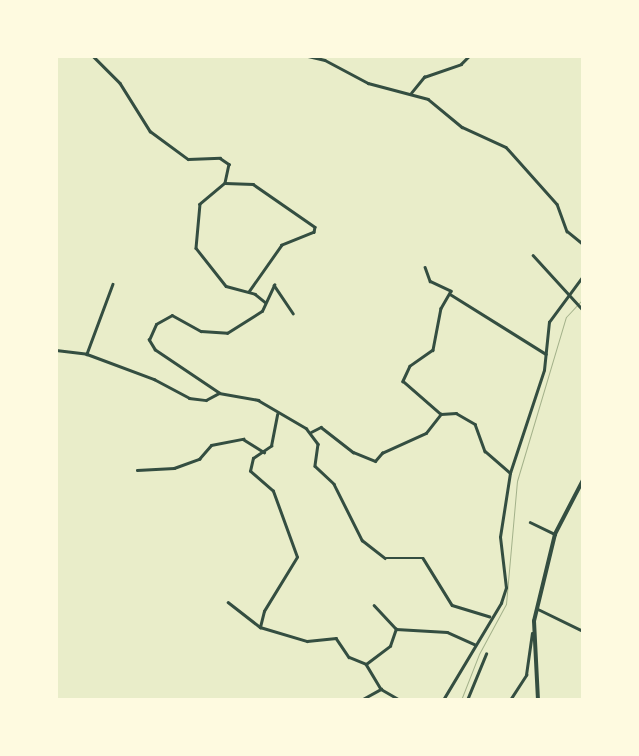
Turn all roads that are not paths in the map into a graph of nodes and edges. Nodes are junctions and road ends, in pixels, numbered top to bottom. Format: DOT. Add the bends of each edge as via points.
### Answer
graph roads {
  1 [pos="93,56"];
  2 [pos="308,56"];
  3 [pos="469,56"];
  4 [pos="411,92"];
  5 [pos="225,183"];
  6 [pos="583,244"];
  7 [pos="533,256"];
  8 [pos="425,267"];
  9 [pos="583,276"];
  10 [pos="113,284"];
  11 [pos="249,292"];
  12 [pos="450,294"];
  13 [pos="571,294"];
  14 [pos="265,302"];
  15 [pos="582,309"];
  16 [pos="293,313"];
  17 [pos="56,350"];
  18 [pos="87,354"];
  19 [pos="547,354"];
  20 [pos="220,393"];
  21 [pos="277,414"];
  22 [pos="441,414"];
  23 [pos="311,432"];
  24 [pos="264,452"];
  25 [pos="137,470"];
  26 [pos="510,473"];
  27 [pos="583,480"];
  28 [pos="530,522"];
  29 [pos="555,534"];
  30 [pos="228,602"];
  31 [pos="374,605"];
  32 [pos="538,609"];
  33 [pos="489,616"];
  34 [pos="260,627"];
  35 [pos="396,629"];
  36 [pos="583,631"];
  37 [pos="532,633"];
  38 [pos="474,644"];
  39 [pos="486,654"];
  40 [pos="366,664"];
  41 [pos="381,689"];
  42 [pos="361,700"];
  43 [pos="400,700"];
  44 [pos="443,700"];
  45 [pos="467,700"];
  46 [pos="510,700"];
  47 [pos="538,700"];
  1 -- 5 [label="street" via="120,83 150,131 188,159 226,160 231,170"];
  2 -- 4 [label="street" via="325,60 368,83"];
  3 -- 4 [label="street" via="462,64 424,77"];
  4 -- 6 [label="street" via="440,106 462,127 506,148 557,204 568,231"];
  5 -- 11 [label="street" via="200,204 196,248 226,286"];
  5 -- 11 [label="street" via="253,184 315,227 314,232 282,245"];
  7 -- 13 [label="street"];
  8 -- 12 [label="street" via="430,281 449,288"];
  9 -- 13 [label="street"];
  10 -- 18 [label="street"];
  11 -- 14 [label="street"];
  12 -- 19 [label="street"];
  12 -- 22 [label="street" via="441,308 433,350 410,366 403,381"];
  13 -- 15 [label="street"];
  13 -- 19 [label="street" via="553,311"];
  14 -- 16 [label="street" via="268,291 276,286"];
  14 -- 20 [label="street" via="262,311 221,335 201,331 172,315 153,329 149,340 155,350"];
  17 -- 18 [label="street"];
  18 -- 20 [label="street" via="154,379 189,398 206,400"];
  19 -- 26 [label="street"];
  20 -- 21 [label="street" via="258,400"];
  21 -- 23 [label="street"];
  21 -- 24 [label="street" via="273,442"];
  22 -- 23 [label="street" via="426,433 382,453 374,461 353,452 321,427"];
  22 -- 26 [label="street" via="456,413 470,420 484,451"];
  23 -- 33 [label="street" via="318,444 315,466 334,484 362,540 385,558 423,558 452,605"];
  24 -- 25 [label="street" via="243,439 211,445 199,459 174,468"];
  24 -- 34 [label="street" via="253,458 250,471 273,491 297,557 264,611"];
  26 -- 33 [label="street" via="500,537 506,588 501,602"];
  27 -- 29 [label="main road"];
  28 -- 29 [label="street"];
  29 -- 32 [label="main road"];
  30 -- 34 [label="street"];
  31 -- 35 [label="street"];
  32 -- 36 [label="street"];
  32 -- 37 [label="main road"];
  33 -- 38 [label="street"];
  34 -- 40 [label="street" via="307,641 336,638 350,657"];
  35 -- 38 [label="street" via="447,632"];
  35 -- 40 [label="street" via="386,651"];
  37 -- 46 [label="street" via="526,675"];
  37 -- 47 [label="main road" via="539,663"];
  38 -- 44 [label="street"];
  39 -- 45 [label="street"];
  40 -- 41 [label="street"];
  41 -- 42 [label="street"];
  41 -- 43 [label="street"];
}
